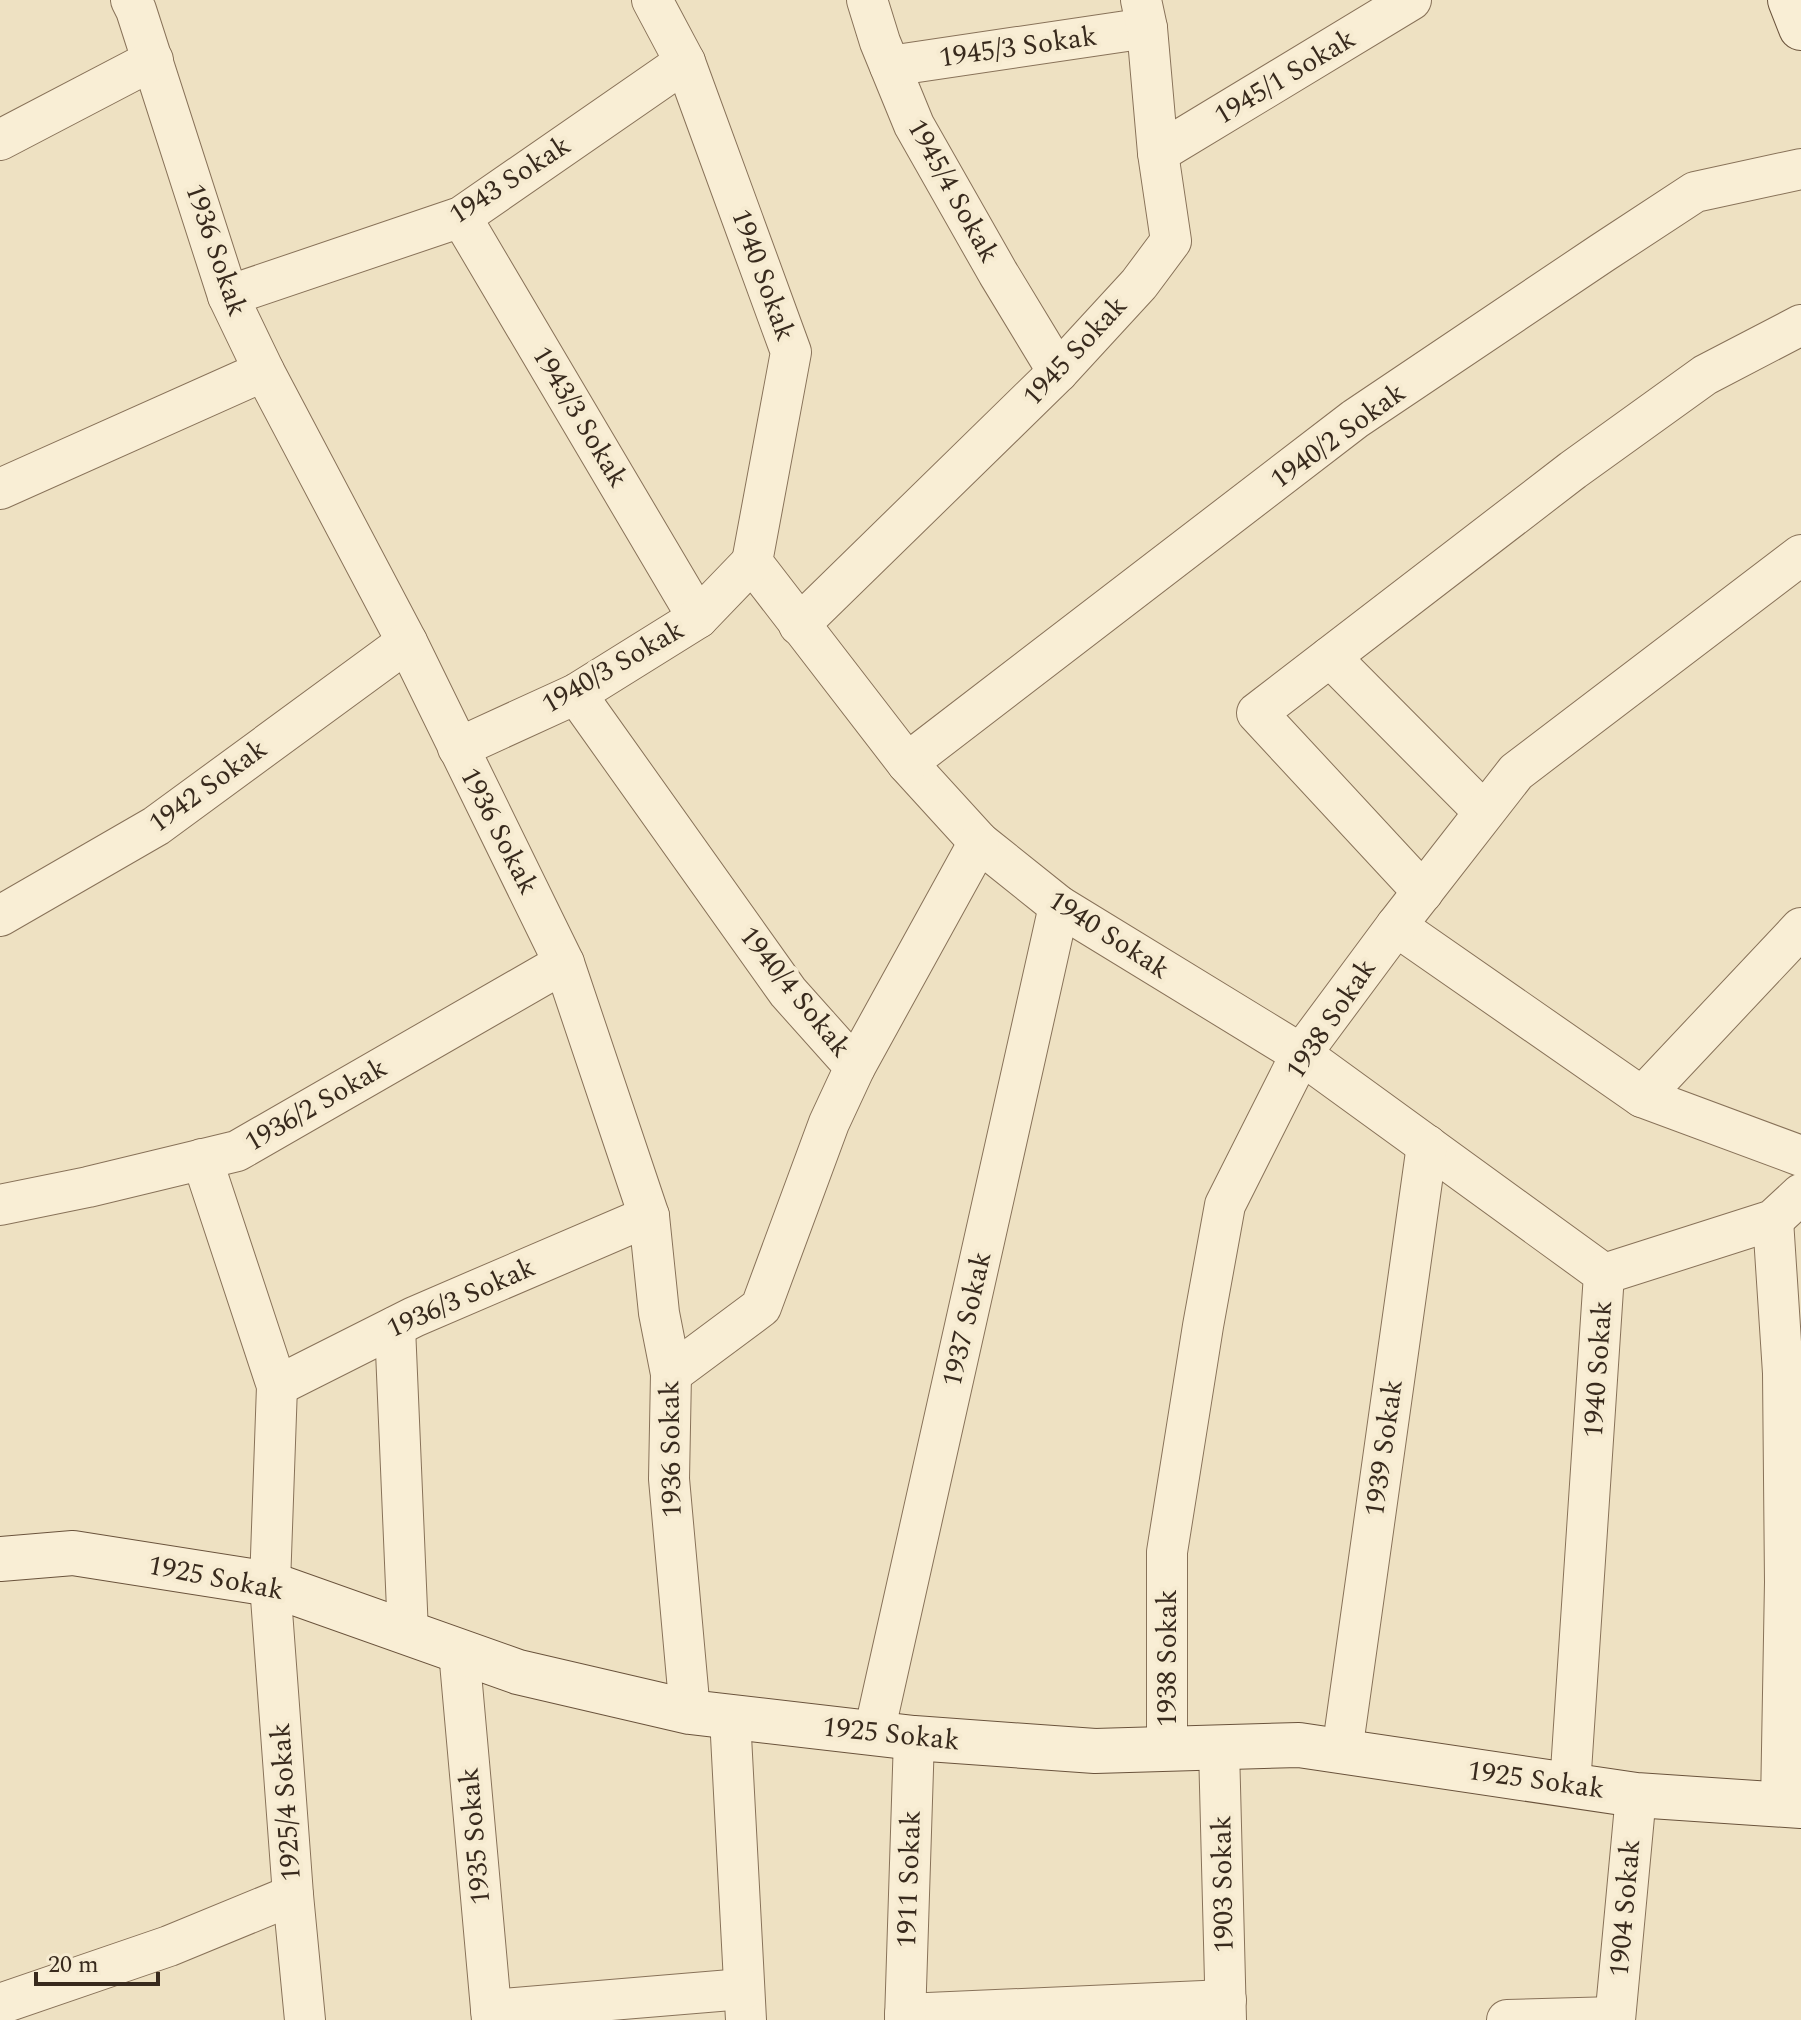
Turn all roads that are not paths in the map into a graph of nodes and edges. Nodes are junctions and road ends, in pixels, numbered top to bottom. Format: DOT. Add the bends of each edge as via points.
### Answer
graph roads {
  1 [pos="652,0"];
  2 [pos="867,0"];
  3 [pos="1411,0"];
  4 [pos="1790,0"];
  5 [pos="140,3"];
  6 [pos="1144,14"];
  7 [pos="1801,28"];
  8 [pos="153,60"];
  9 [pos="685,62"];
  10 [pos="890,66"];
  11 [pos="0,140"];
  12 [pos="1158,153"];
  13 [pos="1801,169"];
  14 [pos="461,217"];
  15 [pos="228,296"];
  16 [pos="1801,325"];
  17 [pos="264,371"];
  18 [pos="1058,372"];
  19 [pos="0,489"];
  20 [pos="1801,555"];
  21 [pos="752,562"];
  22 [pos="698,618"];
  23 [pos="799,625"];
  24 [pos="407,642"];
  25 [pos="1330,657"];
  26 [pos="576,694"];
  27 [pos="458,748"];
  28 [pos="907,763"];
  29 [pos="1484,812"];
  30 [pos="979,842"];
  31 [pos="1423,892"];
  32 [pos="1059,906"];
  33 [pos="0,916"];
  34 [pos="1396,926"];
  35 [pos="1801,928"];
  36 [pos="564,963"];
  37 [pos="1301,1054"];
  38 [pos="855,1067"];
  39 [pos="1642,1097"];
  40 [pos="1427,1145"];
  41 [pos="1801,1156"];
  42 [pos="202,1159"];
  43 [pos="0,1205"];
  44 [pos="1787,1207"];
  45 [pos="649,1216"];
  46 [pos="1604,1274"];
  47 [pos="395,1327"];
  48 [pos="671,1374"];
  49 [pos="277,1386"];
  50 [pos="0,1559"];
  51 [pos="270,1584"];
  52 [pos="408,1633"];
  53 [pos="459,1651"];
  54 [pos="710,1714"];
  55 [pos="894,1735"];
  56 [pos="1219,1748"];
  57 [pos="1167,1749"];
  58 [pos="1342,1752"];
  59 [pos="1570,1786"];
  60 [pos="1636,1795"];
  61 [pos="1791,1806"];
  62 [pos="293,1895"];
  63 [pos="0,2004"];
  64 [pos="744,2004"];
  65 [pos="1226,2010"];
  66 [pos="491,2015"];
  67 [pos="905,2017"];
  68 [pos="1615,2019"];
  69 [pos="305,2020"];
  70 [pos="1507,2020"];
  1 -- 9 [label="street, 1940 Sokak"];
  2 -- 10 [label="street, 1945/4 Sokak"];
  3 -- 12 [label="street, 1945/1 Sokak"];
  4 -- 7 [label="street"];
  5 -- 8 [label="street, 1936 Sokak"];
  6 -- 10 [label="street, 1945/3 Sokak"];
  6 -- 12 [label="street, 1945 Sokak"];
  8 -- 11 [label="street"];
  8 -- 15 [label="street, 1936 Sokak"];
  9 -- 14 [label="street, 1943 Sokak"];
  9 -- 21 [label="street, 1940 Sokak" via="791,352"];
  10 -- 18 [label="street, 1945/4 Sokak" via="914,125"];
  12 -- 18 [label="street, 1945 Sokak" via="1171,241"];
  13 -- 28 [label="street, 1940/2 Sokak" via="1695,192 1602,253 1355,419"];
  14 -- 15 [label="street, 1943 Sokak"];
  14 -- 22 [label="street, 1943/3 Sokak"];
  15 -- 17 [label="street, 1936 Sokak"];
  16 -- 25 [label="street" via="1705,375"];
  17 -- 19 [label="street"];
  17 -- 24 [label="street, 1936 Sokak"];
  18 -- 23 [label="street, 1945 Sokak"];
  20 -- 29 [label="street, 1938 Sokak" via="1516,772"];
  21 -- 22 [label="street, 1940/3 Sokak"];
  21 -- 23 [label="street, 1940 Sokak"];
  22 -- 26 [label="street, 1940/3 Sokak"];
  23 -- 28 [label="street, 1940 Sokak"];
  24 -- 27 [label="street, 1936 Sokak"];
  24 -- 33 [label="street, 1942 Sokak" via="156,826"];
  25 -- 29 [label="street"];
  25 -- 31 [label="street" via="1257,713"];
  26 -- 27 [label="street, 1940/3 Sokak"];
  26 -- 38 [label="street, 1940/4 Sokak" via="788,992"];
  27 -- 36 [label="street, 1936 Sokak"];
  28 -- 30 [label="street, 1940 Sokak"];
  29 -- 31 [label="street, 1938 Sokak"];
  30 -- 32 [label="street, 1940 Sokak"];
  30 -- 38 [label="street"];
  31 -- 34 [label="street, 1938 Sokak"];
  32 -- 37 [label="street, 1940 Sokak"];
  32 -- 55 [label="street, 1937 Sokak"];
  34 -- 37 [label="street, 1938 Sokak"];
  34 -- 39 [label="street"];
  35 -- 39 [label="street"];
  36 -- 42 [label="street, 1936/2 Sokak" via="237,1151"];
  36 -- 45 [label="street, 1936 Sokak"];
  37 -- 40 [label="street, 1940 Sokak"];
  37 -- 57 [label="street, 1938 Sokak" via="1225,1205 1167,1552"];
  38 -- 48 [label="street, 1940/4 Sokak" via="761,1307"];
  39 -- 41 [label="street"];
  40 -- 46 [label="street, 1940 Sokak"];
  40 -- 58 [label="street, 1939 Sokak"];
  42 -- 43 [label="street, 1936/2 Sokak"];
  42 -- 49 [label="street"];
  44 -- 46 [label="street"];
  44 -- 61 [label="street" via="1783,1373"];
  45 -- 47 [label="street, 1936/3 Sokak"];
  45 -- 48 [label="street, 1936 Sokak"];
  46 -- 59 [label="street, 1940 Sokak"];
  47 -- 49 [label="street, 1936/3 Sokak"];
  47 -- 52 [label="street"];
  48 -- 54 [label="street, 1936 Sokak" via="669,1479"];
  49 -- 51 [label="street, 1925/4 Sokak"];
  50 -- 51 [label="street, 1925 Sokak" via="73,1553"];
  51 -- 52 [label="street, 1925 Sokak"];
  51 -- 62 [label="street, 1925/4 Sokak"];
  52 -- 53 [label="street, 1925 Sokak"];
  53 -- 54 [label="street, 1925 Sokak" via="518,1672"];
  53 -- 66 [label="street, 1935 Sokak"];
  54 -- 55 [label="street, 1925 Sokak"];
  54 -- 64 [label="street, 1936 Sokak"];
  55 -- 57 [label="street, 1925 Sokak" via="1095,1751"];
  55 -- 67 [label="street, 1911 Sokak"];
  56 -- 57 [label="street, 1925 Sokak"];
  56 -- 58 [label="street, 1925 Sokak" via="1299,1745"];
  56 -- 65 [label="street, 1903 Sokak"];
  58 -- 59 [label="street, 1925 Sokak"];
  59 -- 60 [label="street, 1925 Sokak"];
  60 -- 61 [label="street, 1925 Sokak"];
  60 -- 68 [label="street, 1904 Sokak"];
  62 -- 63 [label="street" via="169,1946"];
  62 -- 69 [label="street, 1925/4 Sokak"];
  64 -- 66 [label="street"];
  65 -- 67 [label="street"];
  68 -- 70 [label="street"];
}
